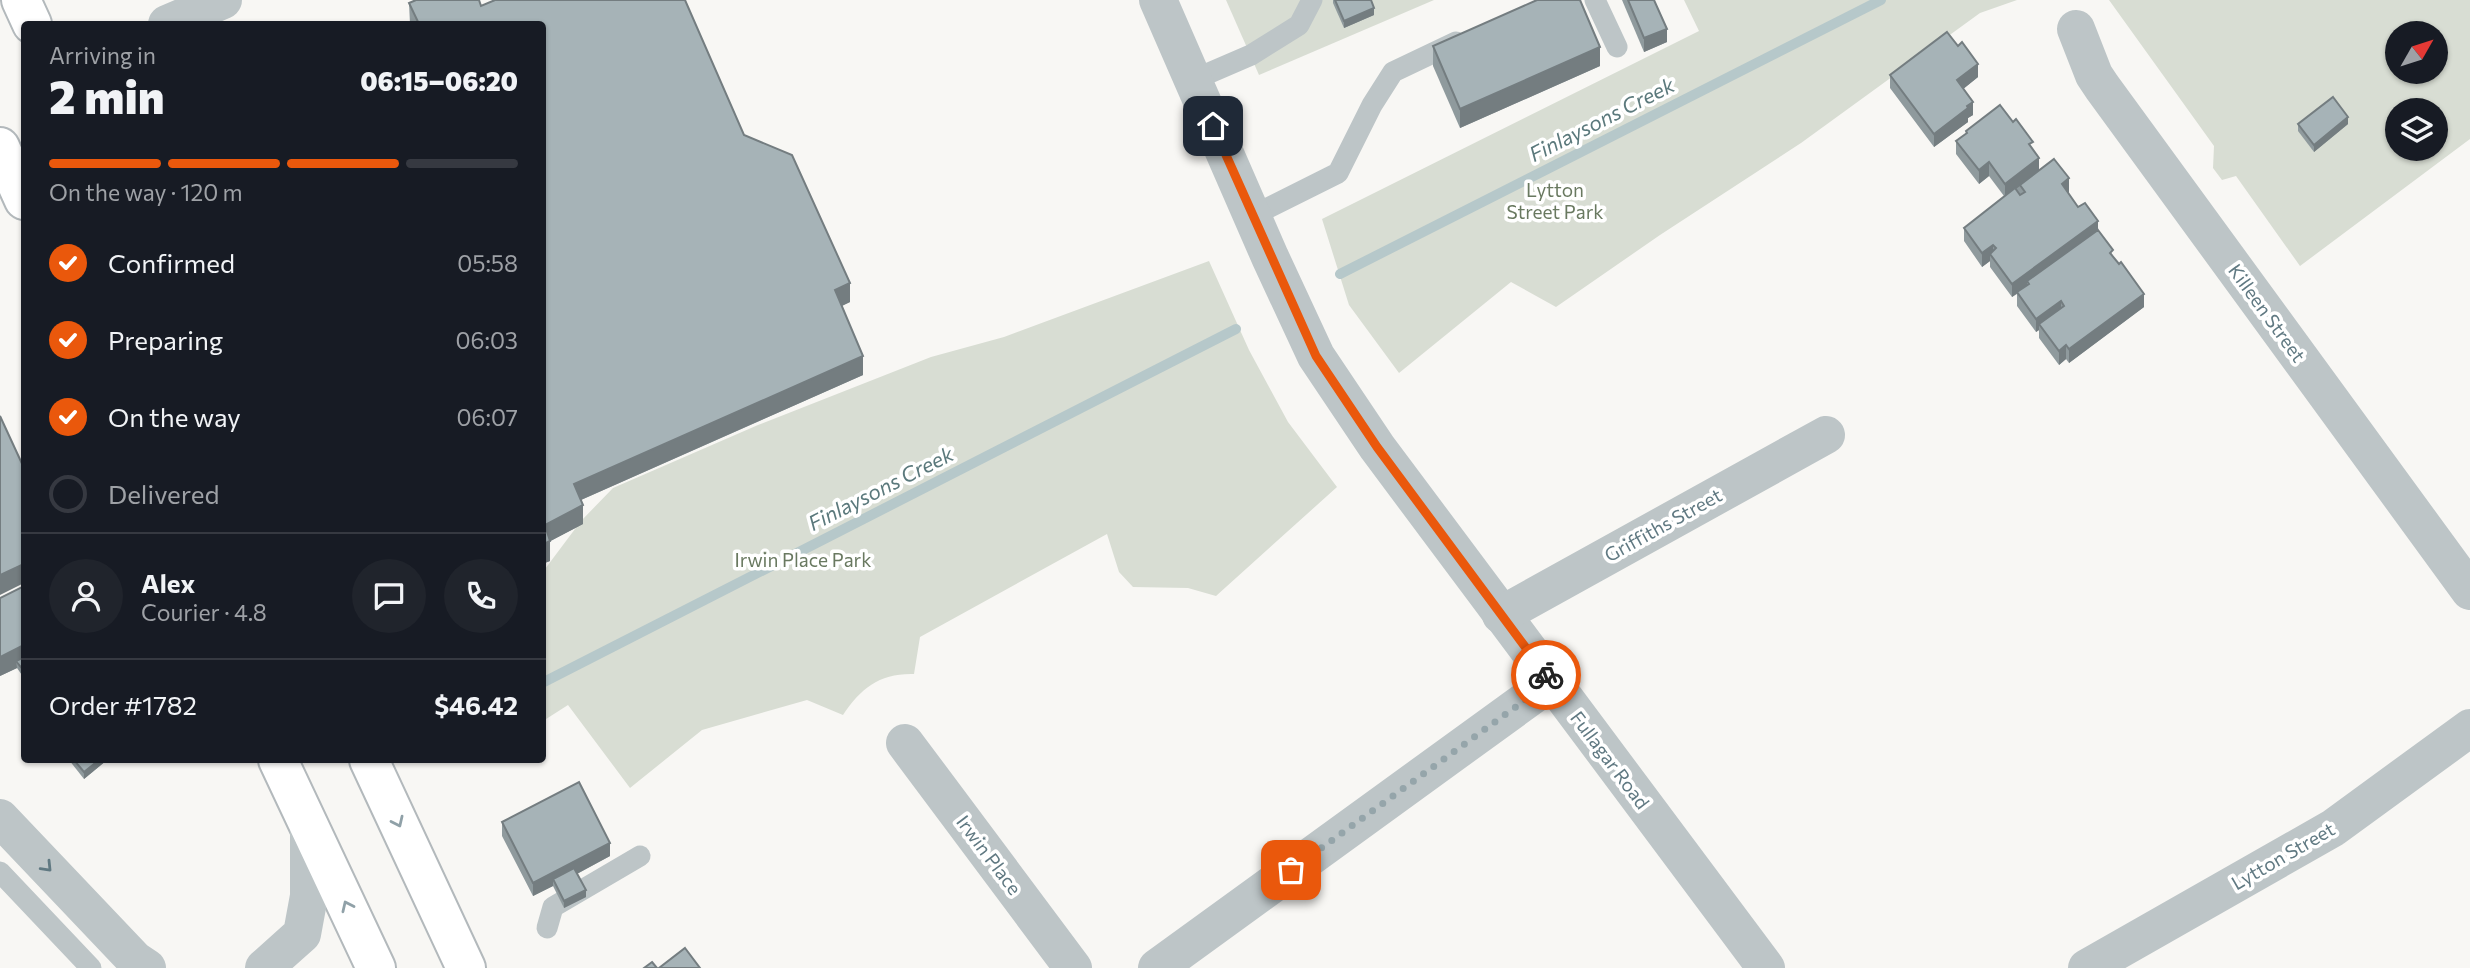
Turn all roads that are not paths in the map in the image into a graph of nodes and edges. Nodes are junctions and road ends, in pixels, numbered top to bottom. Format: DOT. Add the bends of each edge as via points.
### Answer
graph roads {
  1 [pos="22,0"];
  2 [pos="223,0"];
  3 [pos="1158,0"];
  4 [pos="1312,0"];
  5 [pos="1595,0"];
  6 [pos="31,21"];
  7 [pos="174,21"];
  8 [pos="2076,29"];
  9 [pos="1476,33"];
  10 [pos="1617,47"];
  11 [pos="1193,80"];
  12 [pos="0,147"];
  13 [pos="21,193"];
  14 [pos="1252,216"];
  15 [pos="1826,435"];
  16 [pos="2470,591"];
  17 [pos="1501,615"];
  18 [pos="1550,682"];
  19 [pos="2470,728"];
  20 [pos="905,743"];
  21 [pos="279,763"];
  22 [pos="370,763"];
  23 [pos="0,818"];
  24 [pos="309,826"];
  25 [pos="640,856"];
  26 [pos="0,872"];
  27 [pos="547,928"];
  28 [pos="91,968"];
  29 [pos="147,968"];
  30 [pos="264,968"];
  31 [pos="376,968"];
  32 [pos="466,968"];
  33 [pos="1073,968"];
  34 [pos="1157,968"];
  35 [pos="1766,968"];
  36 [pos="2087,968"];
  1 -- 6 [label="highway"];
  2 -- 7 [label="street"];
  3 -- 11 [label="street, Fullagar Road"];
  4 -- 11 [label="lane" via="1299,25 1251,55"];
  5 -- 10 [label="lane"];
  8 -- 16 [label="street, Killeen Street" via="2102,87"];
  9 -- 14 [label="lane" via="1393,72 1338,173"];
  11 -- 14 [label="street, Fullagar Road"];
  12 -- 13 [label="highway"];
  14 -- 17 [label="street, Fullagar Road" via="1316,356"];
  15 -- 17 [label="street, Griffiths Street"];
  17 -- 18 [label="street, Fullagar Road"];
  18 -- 34 [label="street"];
  18 -- 35 [label="street, Fullagar Road"];
  19 -- 36 [label="street, Lytton Street" via="2333,828"];
  20 -- 33 [label="street, Irwin Place"];
  21 -- 24 [label="highway"];
  22 -- 32 [label="highway, one-way"];
  23 -- 29 [label="street, one-way"];
  24 -- 30 [label="street" via="309,896 302,934"];
  31 -- 24 [label="highway, one-way"];
  25 -- 27 [label="lane" via="553,907"];
  26 -- 28 [label="lane"];
}
